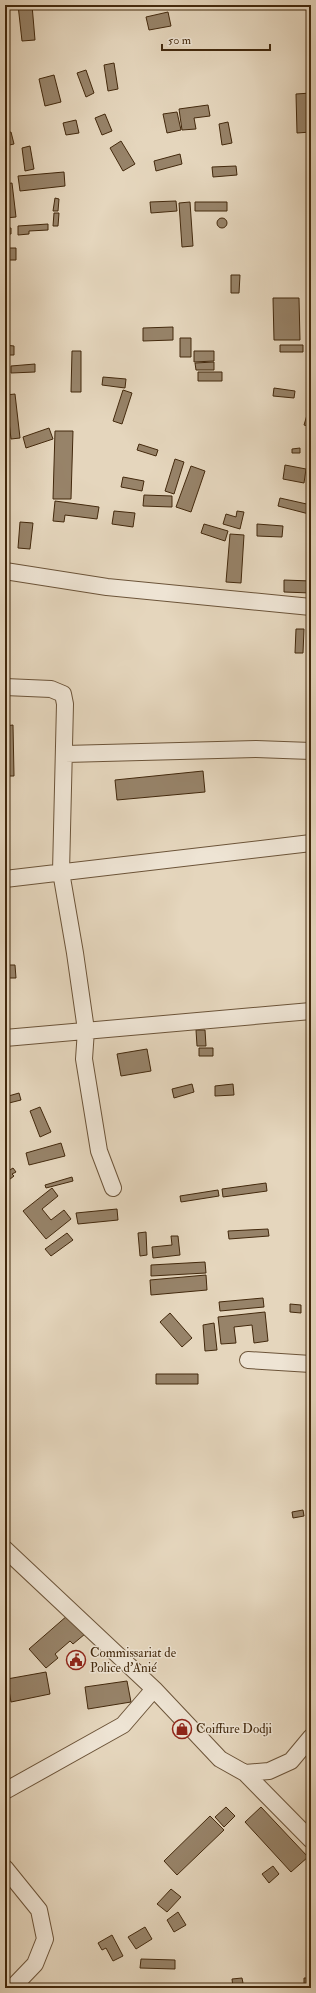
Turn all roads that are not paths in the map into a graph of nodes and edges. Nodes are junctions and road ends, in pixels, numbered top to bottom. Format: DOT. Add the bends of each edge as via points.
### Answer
graph roads {
  1 [pos="5,571"];
  2 [pos="311,607"];
  3 [pos="5,687"];
  4 [pos="311,751"];
  5 [pos="65,754"];
  6 [pos="311,843"];
  7 [pos="61,872"];
  8 [pos="5,879"];
  9 [pos="311,1011"];
  10 [pos="86,1030"];
  11 [pos="5,1038"];
  12 [pos="113,1188"];
  13 [pos="248,1360"];
  14 [pos="311,1364"];
  15 [pos="5,1549"];
  16 [pos="154,1690"];
  17 [pos="311,1736"];
  18 [pos="245,1773"];
  19 [pos="5,1792"];
  20 [pos="311,1840"];
  21 [pos="5,1868"];
  22 [pos="12,1988"];
  1 -- 2 [label="street" via="107,587"];
  3 -- 5 [label="street" via="51,689 63,694"];
  4 -- 5 [label="street" via="256,749"];
  5 -- 7 [label="street"];
  6 -- 7 [label="street"];
  7 -- 8 [label="street"];
  7 -- 10 [label="street"];
  9 -- 10 [label="street"];
  10 -- 11 [label="street"];
  10 -- 12 [label="street" via="84,1059 99,1151"];
  13 -- 14 [label="street"];
  15 -- 16 [label="street"];
  16 -- 18 [label="street" via="220,1760"];
  16 -- 19 [label="street" via="123,1725"];
  17 -- 18 [label="street" via="291,1761 269,1771"];
  18 -- 20 [label="street"];
  21 -- 22 [label="street" via="39,1910 45,1939 35,1964"];
}
